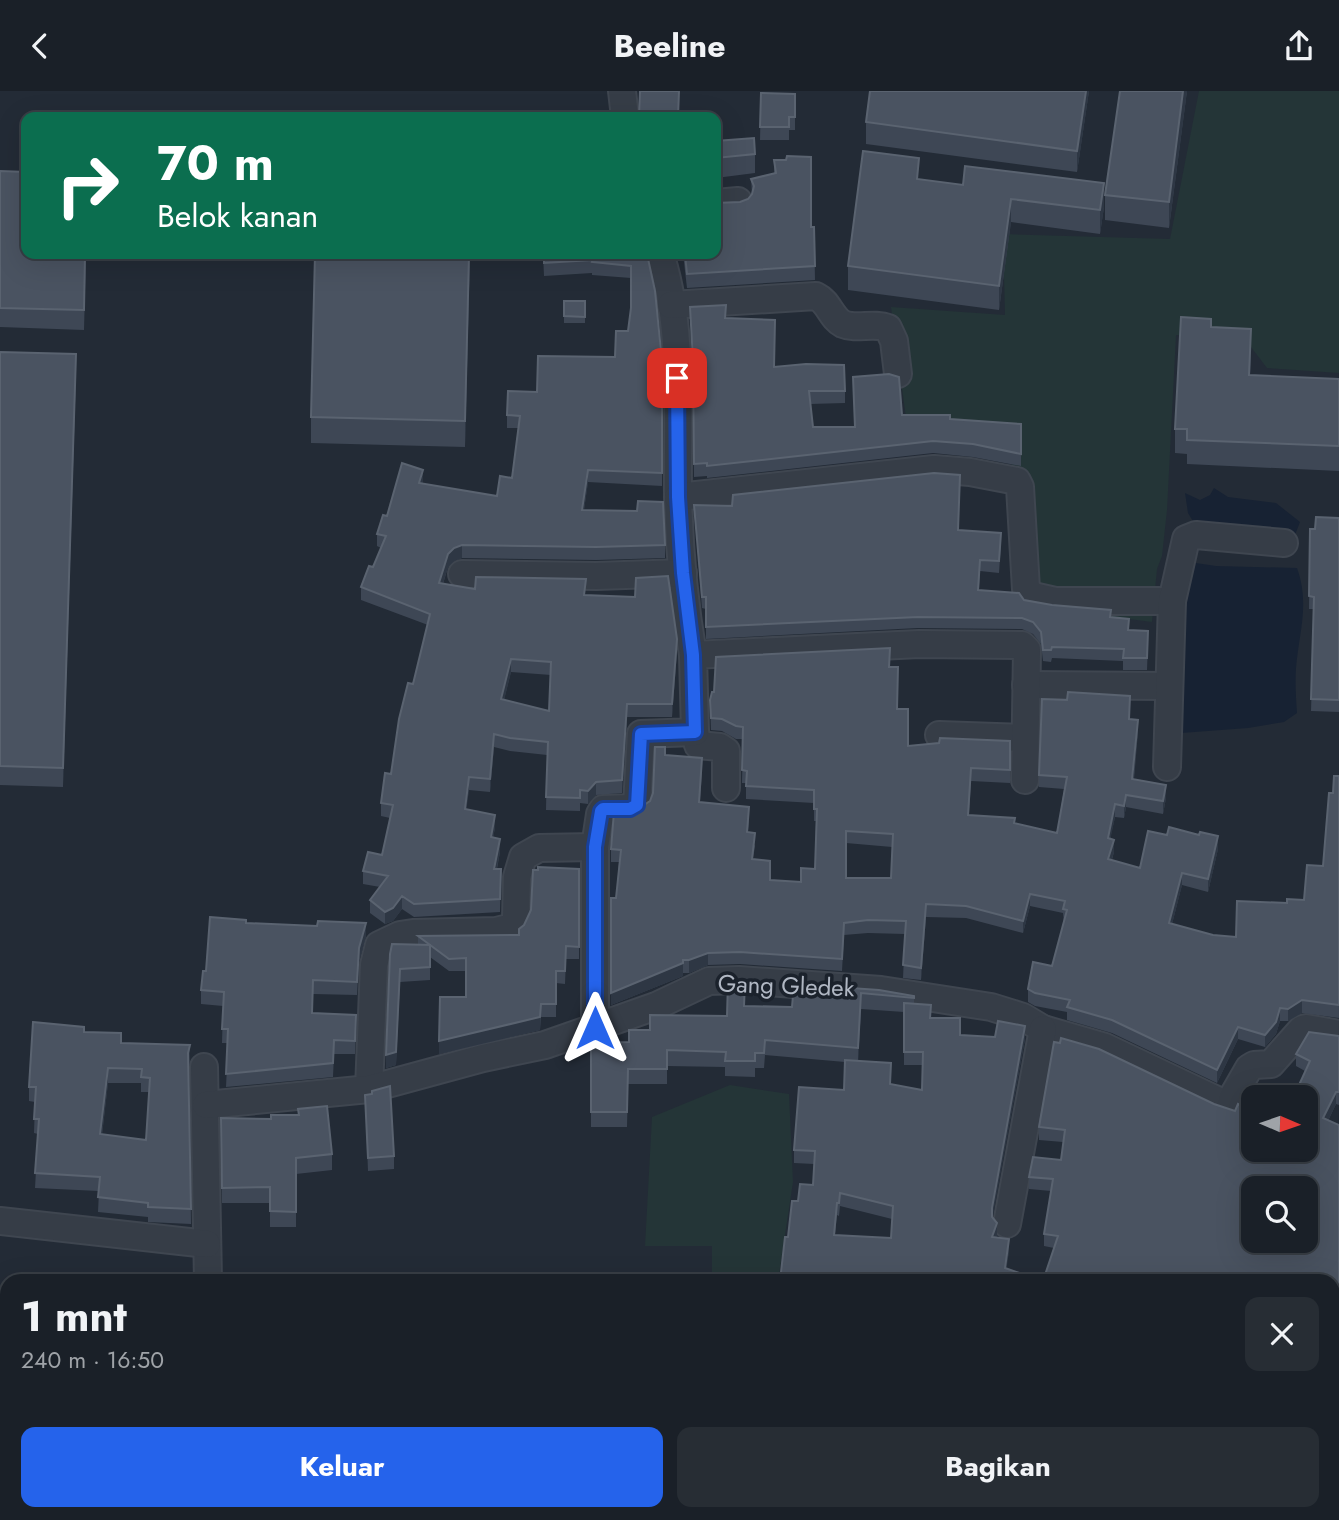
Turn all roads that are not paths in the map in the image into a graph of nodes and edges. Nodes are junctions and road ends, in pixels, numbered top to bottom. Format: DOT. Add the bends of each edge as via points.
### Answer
graph roads {
  1 [pos="622,91"];
  2 [pos="624,112"];
  3 [pos="661,259"];
  4 [pos="671,305"];
  5 [pos="898,374"];
  6 [pos="678,497"];
  7 [pos="1284,543"];
  8 [pos="683,573"];
  9 [pos="463,574"];
  10 [pos="1172,601"];
  11 [pos="693,655"];
  12 [pos="1026,685"];
  13 [pos="1168,686"];
  14 [pos="695,732"];
  15 [pos="939,735"];
  16 [pos="1025,738"];
  17 [pos="1167,767"];
  18 [pos="1025,780"];
  19 [pos="726,788"];
  20 [pos="595,847"];
  21 [pos="595,1028"];
  22 [pos="1042,1029"];
  23 [pos="1339,1034"];
  24 [pos="204,1067"];
  25 [pos="369,1089"];
  26 [pos="206,1105"];
  27 [pos="0,1221"];
  28 [pos="1007,1224"];
  29 [pos="207,1244"];
  30 [pos="208,1274"];
  1 -- 2 [label="street"];
  3 -- 4 [label="street"];
  4 -- 5 [label="street" via="816,296 845,325 888,328"];
  4 -- 6 [label="street"];
  6 -- 8 [label="street"];
  6 -- 10 [label="street" via="934,469 1017,481 1026,589 1033,596 1055,601"];
  7 -- 10 [label="street" via="1196,535 1186,539"];
  8 -- 9 [label="street"];
  8 -- 11 [label="street"];
  10 -- 13 [label="street"];
  11 -- 12 [label="street" via="919,644 1022,645 1027,650"];
  11 -- 14 [label="street"];
  12 -- 13 [label="street"];
  12 -- 16 [label="street"];
  13 -- 17 [label="street"];
  14 -- 19 [label="street" via="698,745 726,751"];
  14 -- 20 [label="street" via="641,734 637,805 603,809"];
  15 -- 16 [label="street"];
  16 -- 18 [label="street"];
  20 -- 21 [label="street"];
  20 -- 25 [label="street" via="539,848 523,857 517,877 515,923 508,930 413,933 379,945 374,965"];
  21 -- 22 [label="street, Gang Gledek" via="709,981 739,980 881,990 963,1002 1023,1017"];
  21 -- 25 [label="street, Gang Gledek"];
  22 -- 23 [label="street, Gang Gledek" via="1105,1047 1224,1102 1230,1101 1249,1068 1271,1064 1301,1029"];
  22 -- 28 [label="street"];
  24 -- 26 [label="street"];
  25 -- 26 [label="street, Gang Gledek"];
  26 -- 29 [label="street"];
  27 -- 29 [label="street"];
  29 -- 30 [label="street"];
}
